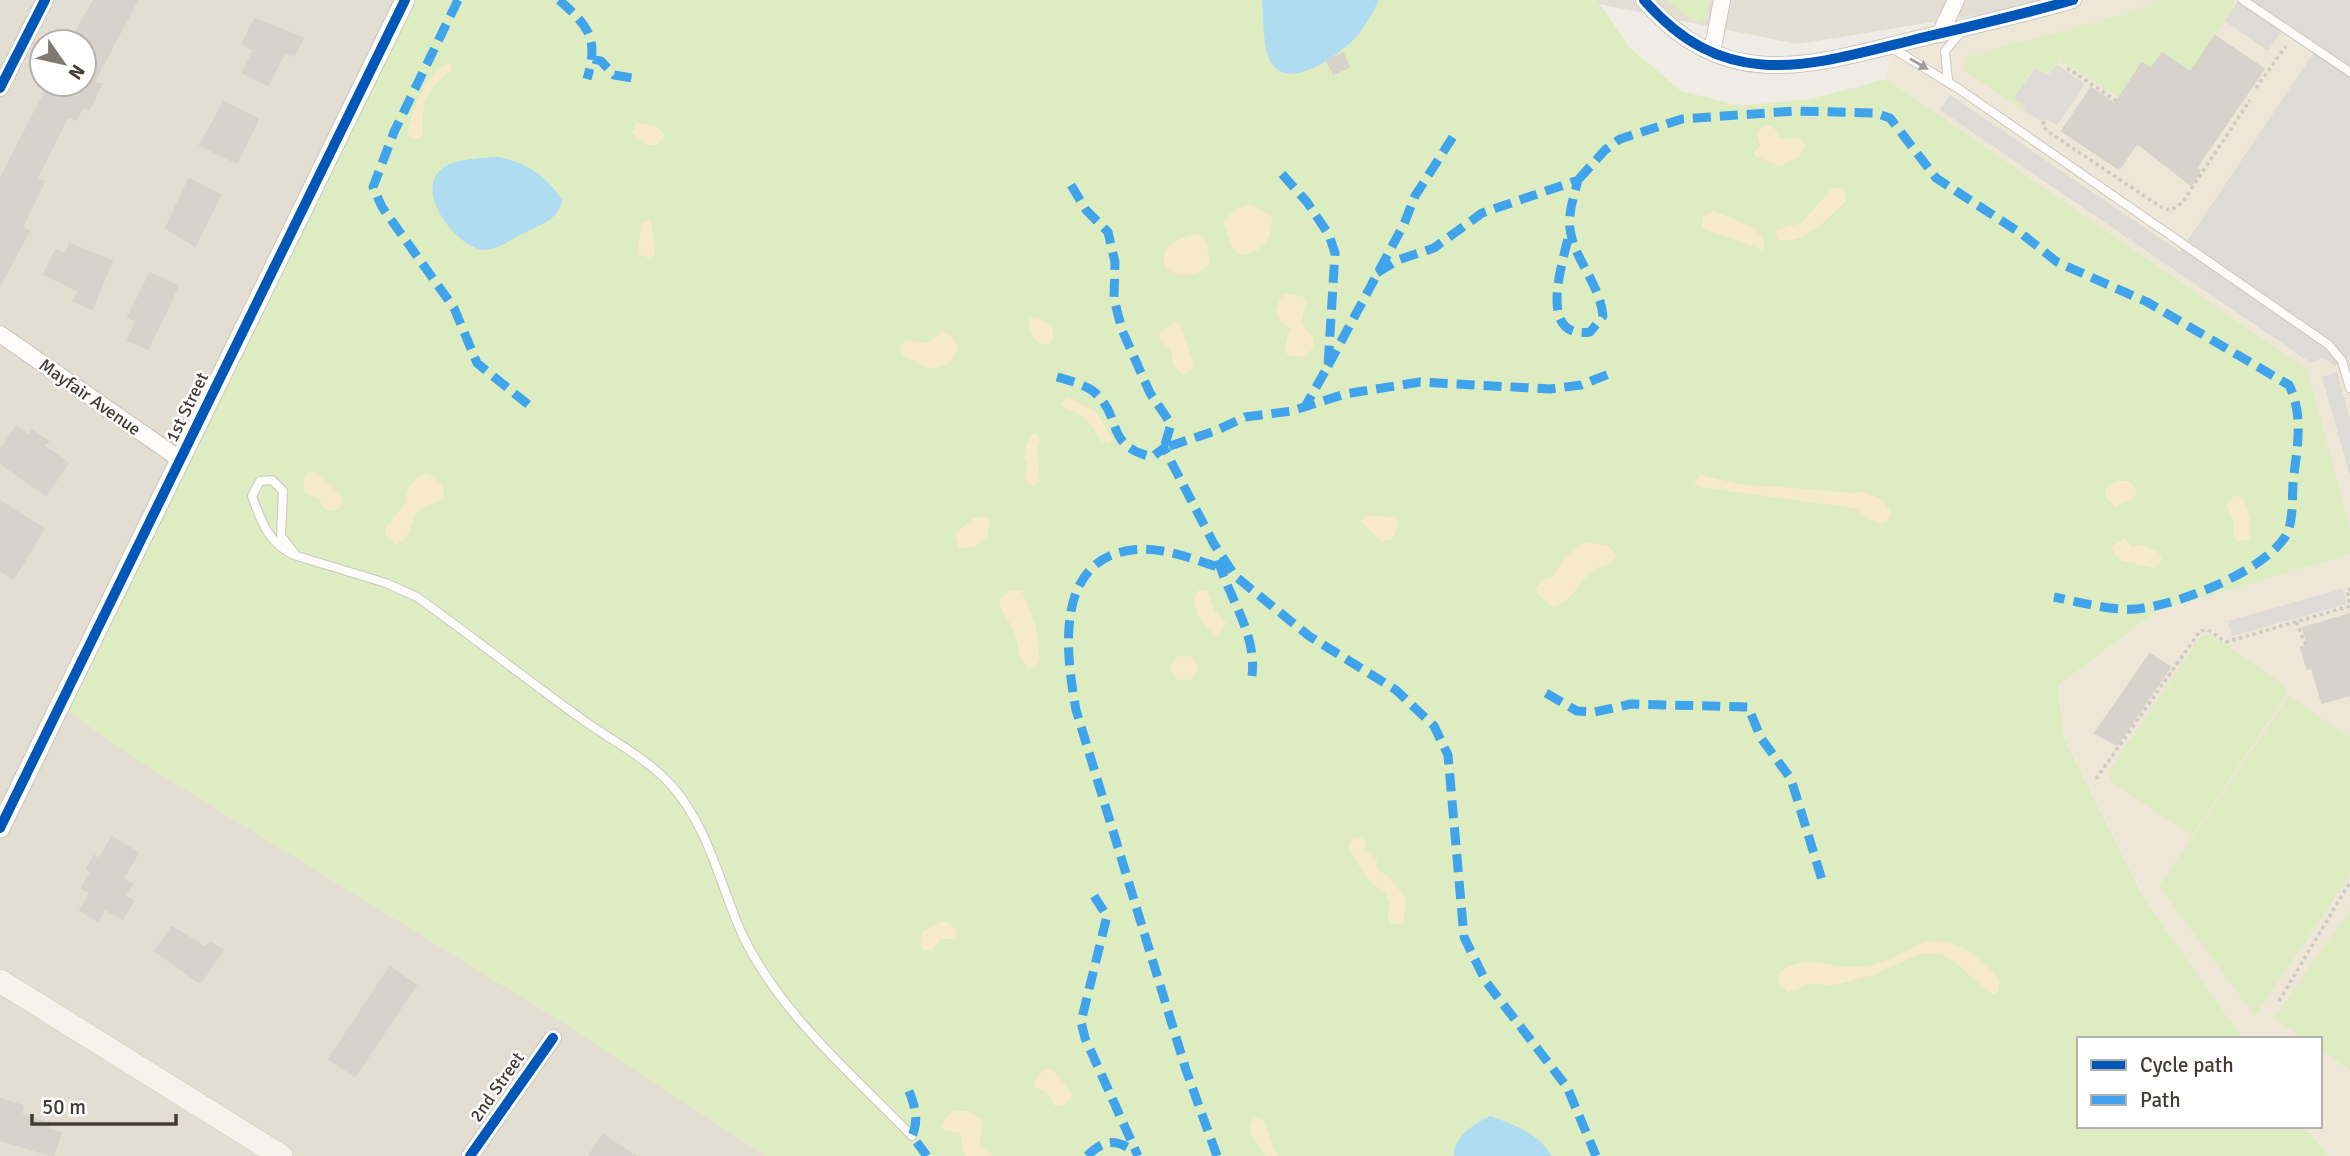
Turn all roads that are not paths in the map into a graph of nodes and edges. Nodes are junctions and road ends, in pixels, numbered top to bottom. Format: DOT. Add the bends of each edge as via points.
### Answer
graph roads {
  1 [pos="45,0"];
  2 [pos="405,0"];
  3 [pos="1644,0"];
  4 [pos="1722,0"];
  5 [pos="1956,0"];
  6 [pos="2073,0"];
  7 [pos="2243,0"];
  8 [pos="1965,29"];
  9 [pos="1940,34"];
  10 [pos="1890,46"];
  11 [pos="1712,52"];
  12 [pos="2350,72"];
  13 [pos="1948,81"];
  14 [pos="0,88"];
  15 [pos="0,334"];
  16 [pos="2350,388"];
  17 [pos="181,460"];
  18 [pos="297,556"];
  19 [pos="0,828"];
  20 [pos="0,981"];
  21 [pos="553,1038"];
  22 [pos="912,1136"];
  23 [pos="281,1156"];
  24 [pos="470,1156"];
  1 -- 14 [label="street"];
  2 -- 17 [label="street, 1st Street"];
  3 -- 11 [label="street" via="1685,39"];
  4 -- 11 [label="street"];
  5 -- 9 [label="street"];
  6 -- 8 [label="street"];
  7 -- 12 [label="lane"];
  8 -- 9 [label="street"];
  8 -- 13 [label="lane" via="1945,51"];
  9 -- 10 [label="street"];
  10 -- 11 [label="street" via="1779,67 1735,61"];
  10 -- 13 [label="lane, one-way"];
  13 -- 16 [label="lane" via="2329,345 2342,361"];
  15 -- 17 [label="street, Mayfair Avenue"];
  17 -- 19 [label="street, 1st Street"];
  18 -- 18 [label="lane" via="281,536 283,491 272,480 260,481 252,496 260,519 279,549"];
  18 -- 22 [label="lane" via="417,597 645,760 673,786 693,814 743,934 769,979 807,1029"];
  20 -- 23 [label="main road"];
  21 -- 24 [label="street, 2nd Street"];
}
